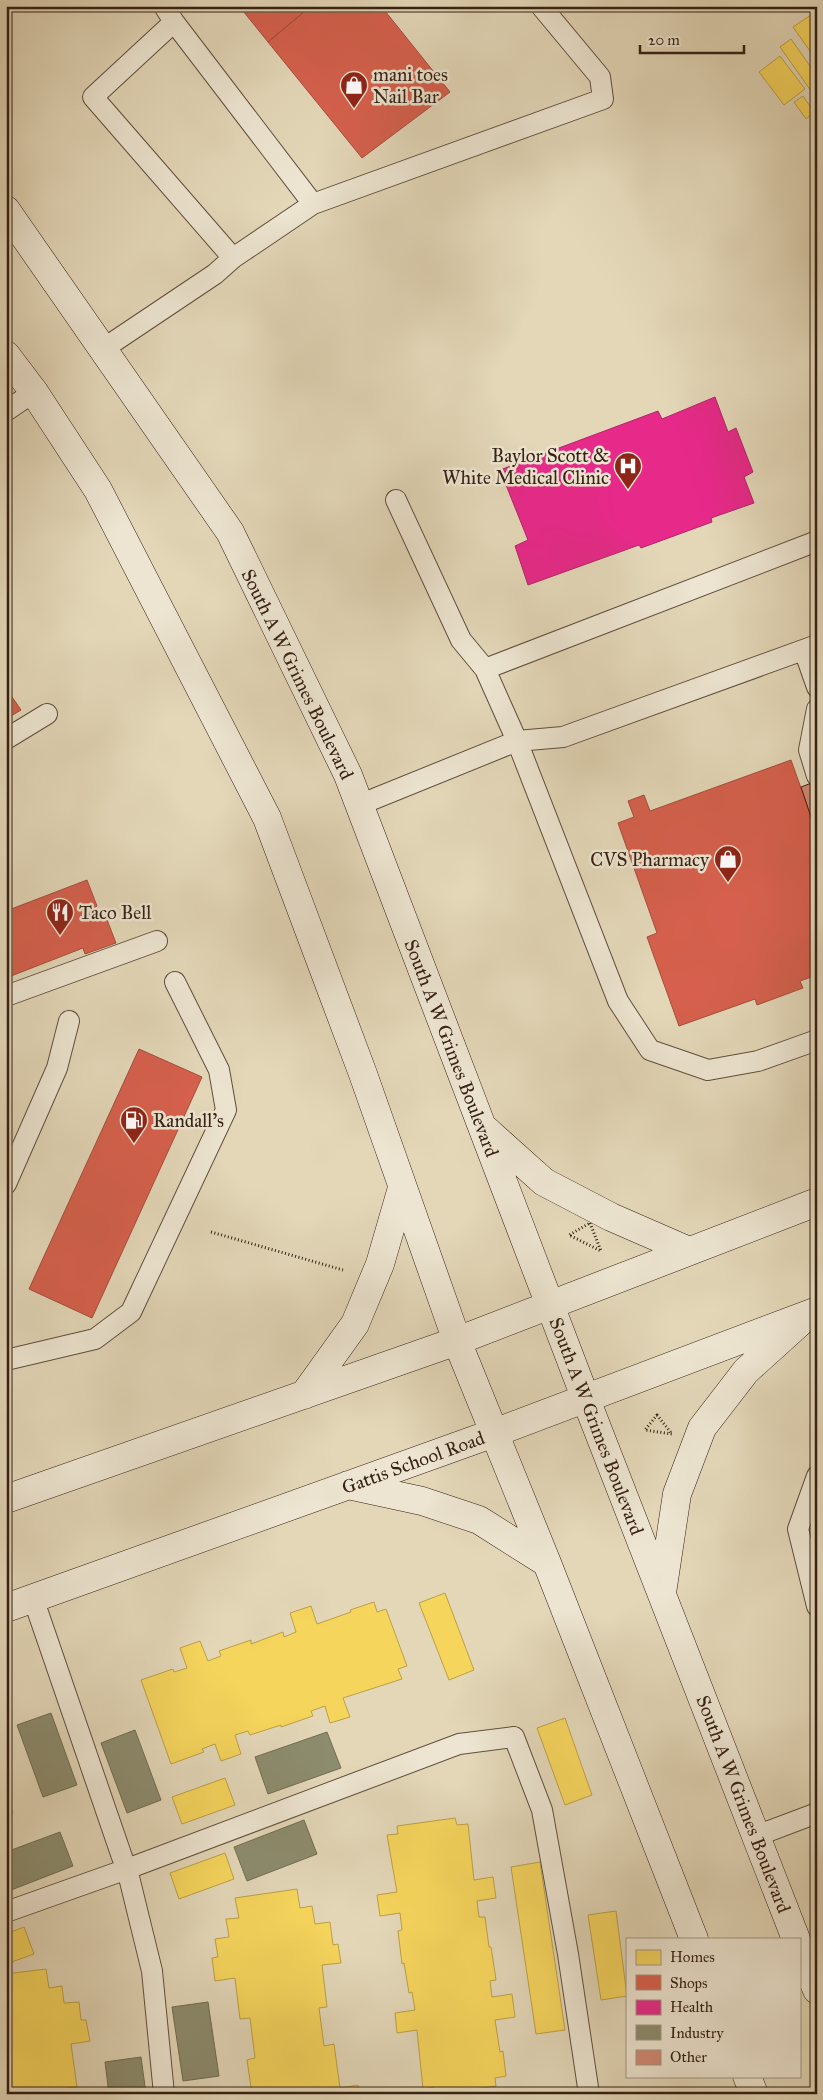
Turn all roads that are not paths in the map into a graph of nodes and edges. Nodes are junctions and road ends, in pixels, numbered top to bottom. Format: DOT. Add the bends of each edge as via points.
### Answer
graph roads {
  1 [pos="541,6"];
  2 [pos="169,14"];
  3 [pos="313,204"];
  4 [pos="6,210"];
  5 [pos="233,258"];
  6 [pos="103,349"];
  7 [pos="6,355"];
  8 [pos="34,392"];
  9 [pos="6,411"];
  10 [pos="396,500"];
  11 [pos="817,541"];
  12 [pos="810,647"];
  13 [pos="485,669"];
  14 [pos="817,688"];
  15 [pos="817,709"];
  16 [pos="46,714"];
  17 [pos="6,739"];
  18 [pos="517,741"];
  19 [pos="817,776"];
  20 [pos="360,805"];
  21 [pos="156,941"];
  22 [pos="175,982"];
  23 [pos="6,996"];
  24 [pos="68,1021"];
  25 [pos="817,1040"];
  26 [pos="482,1128"];
  27 [pos="6,1184"];
  28 [pos="402,1188"];
  29 [pos="817,1202"];
  30 [pos="689,1251"];
  31 [pos="550,1304"];
  32 [pos="814,1312"];
  33 [pos="457,1341"];
  34 [pos="6,1360"];
  35 [pos="304,1395"];
  36 [pos="586,1397"];
  37 [pos="494,1433"];
  38 [pos="817,1476"];
  39 [pos="348,1486"];
  40 [pos="6,1499"];
  41 [pos="547,1564"];
  42 [pos="662,1595"];
  43 [pos="33,1598"];
  44 [pos="817,1606"];
  45 [pos="6,1608"];
  46 [pos="817,1813"];
  47 [pos="756,1836"];
  48 [pos="127,1869"];
  49 [pos="6,1912"];
  50 [pos="694,1938"];
  51 [pos="796,1938"];
  52 [pos="800,1948"];
  53 [pos="817,1990"];
  54 [pos="748,2078"];
  55 [pos="164,2094"];
  56 [pos="589,2094"];
  57 [pos="754,2094"];
  1 -- 3 [label="lane" via="600,77 603,98"];
  2 -- 3 [label="lane"];
  2 -- 5 [label="lane" via="93,97"];
  3 -- 5 [label="lane"];
  4 -- 6 [label="main road, South A W Grimes Boulevard"];
  5 -- 6 [label="lane" via="216,274"];
  6 -- 20 [label="main road, South A W Grimes Boulevard" via="230,532"];
  7 -- 8 [label="main road"];
  8 -- 9 [label="lane"];
  8 -- 28 [label="main road" via="98,490 267,818"];
  10 -- 13 [label="lane" via="461,640"];
  11 -- 13 [label="lane"];
  12 -- 14 [label="lane"];
  12 -- 18 [label="lane" via="563,738"];
  13 -- 18 [label="lane"];
  15 -- 19 [label="lane" via="809,750"];
  16 -- 17 [label="lane"];
  18 -- 20 [label="lane"];
  18 -- 25 [label="lane" via="618,1001 650,1050 708,1070 758,1061"];
  20 -- 26 [label="main road, South A W Grimes Boulevard"];
  21 -- 23 [label="lane"];
  22 -- 34 [label="lane" via="219,1070 226,1110 131,1312 95,1339"];
  24 -- 27 [label="lane" via="57,1068"];
  26 -- 30 [label="main road" via="544,1182 610,1217"];
  26 -- 31 [label="main road, South A W Grimes Boulevard"];
  28 -- 33 [label="main road"];
  28 -- 35 [label="main road" via="380,1264 355,1324"];
  29 -- 30 [label="main road"];
  30 -- 31 [label="main road"];
  31 -- 33 [label="main road"];
  31 -- 36 [label="main road, South A W Grimes Boulevard"];
  32 -- 36 [label="main road, Gattis School Road"];
  32 -- 42 [label="main road" via="746,1371 702,1428 677,1494"];
  33 -- 35 [label="main road"];
  33 -- 37 [label="main road"];
  35 -- 40 [label="main road"];
  36 -- 37 [label="main road, Gattis School Road"];
  36 -- 42 [label="main road, South A W Grimes Boulevard"];
  37 -- 39 [label="main road, Gattis School Road"];
  37 -- 41 [label="main road"];
  38 -- 44 [label="lane" via="798,1529"];
  39 -- 41 [label="main road" via="422,1501 479,1520"];
  39 -- 43 [label="main road, Gattis School Road"];
  41 -- 50 [label="main road"];
  42 -- 47 [label="main road, South A W Grimes Boulevard"];
  43 -- 45 [label="main road, Gattis School Road"];
  43 -- 48 [label="lane"];
  46 -- 47 [label="lane"];
  47 -- 51 [label="main road, South A W Grimes Boulevard"];
  48 -- 49 [label="lane"];
  48 -- 55 [label="lane" via="152,1971"];
  48 -- 56 [label="lane" via="459,1744 514,1737 542,1810"];
  52 -- 53 [label="main road"];
  54 -- 57 [label="main road"];
}
